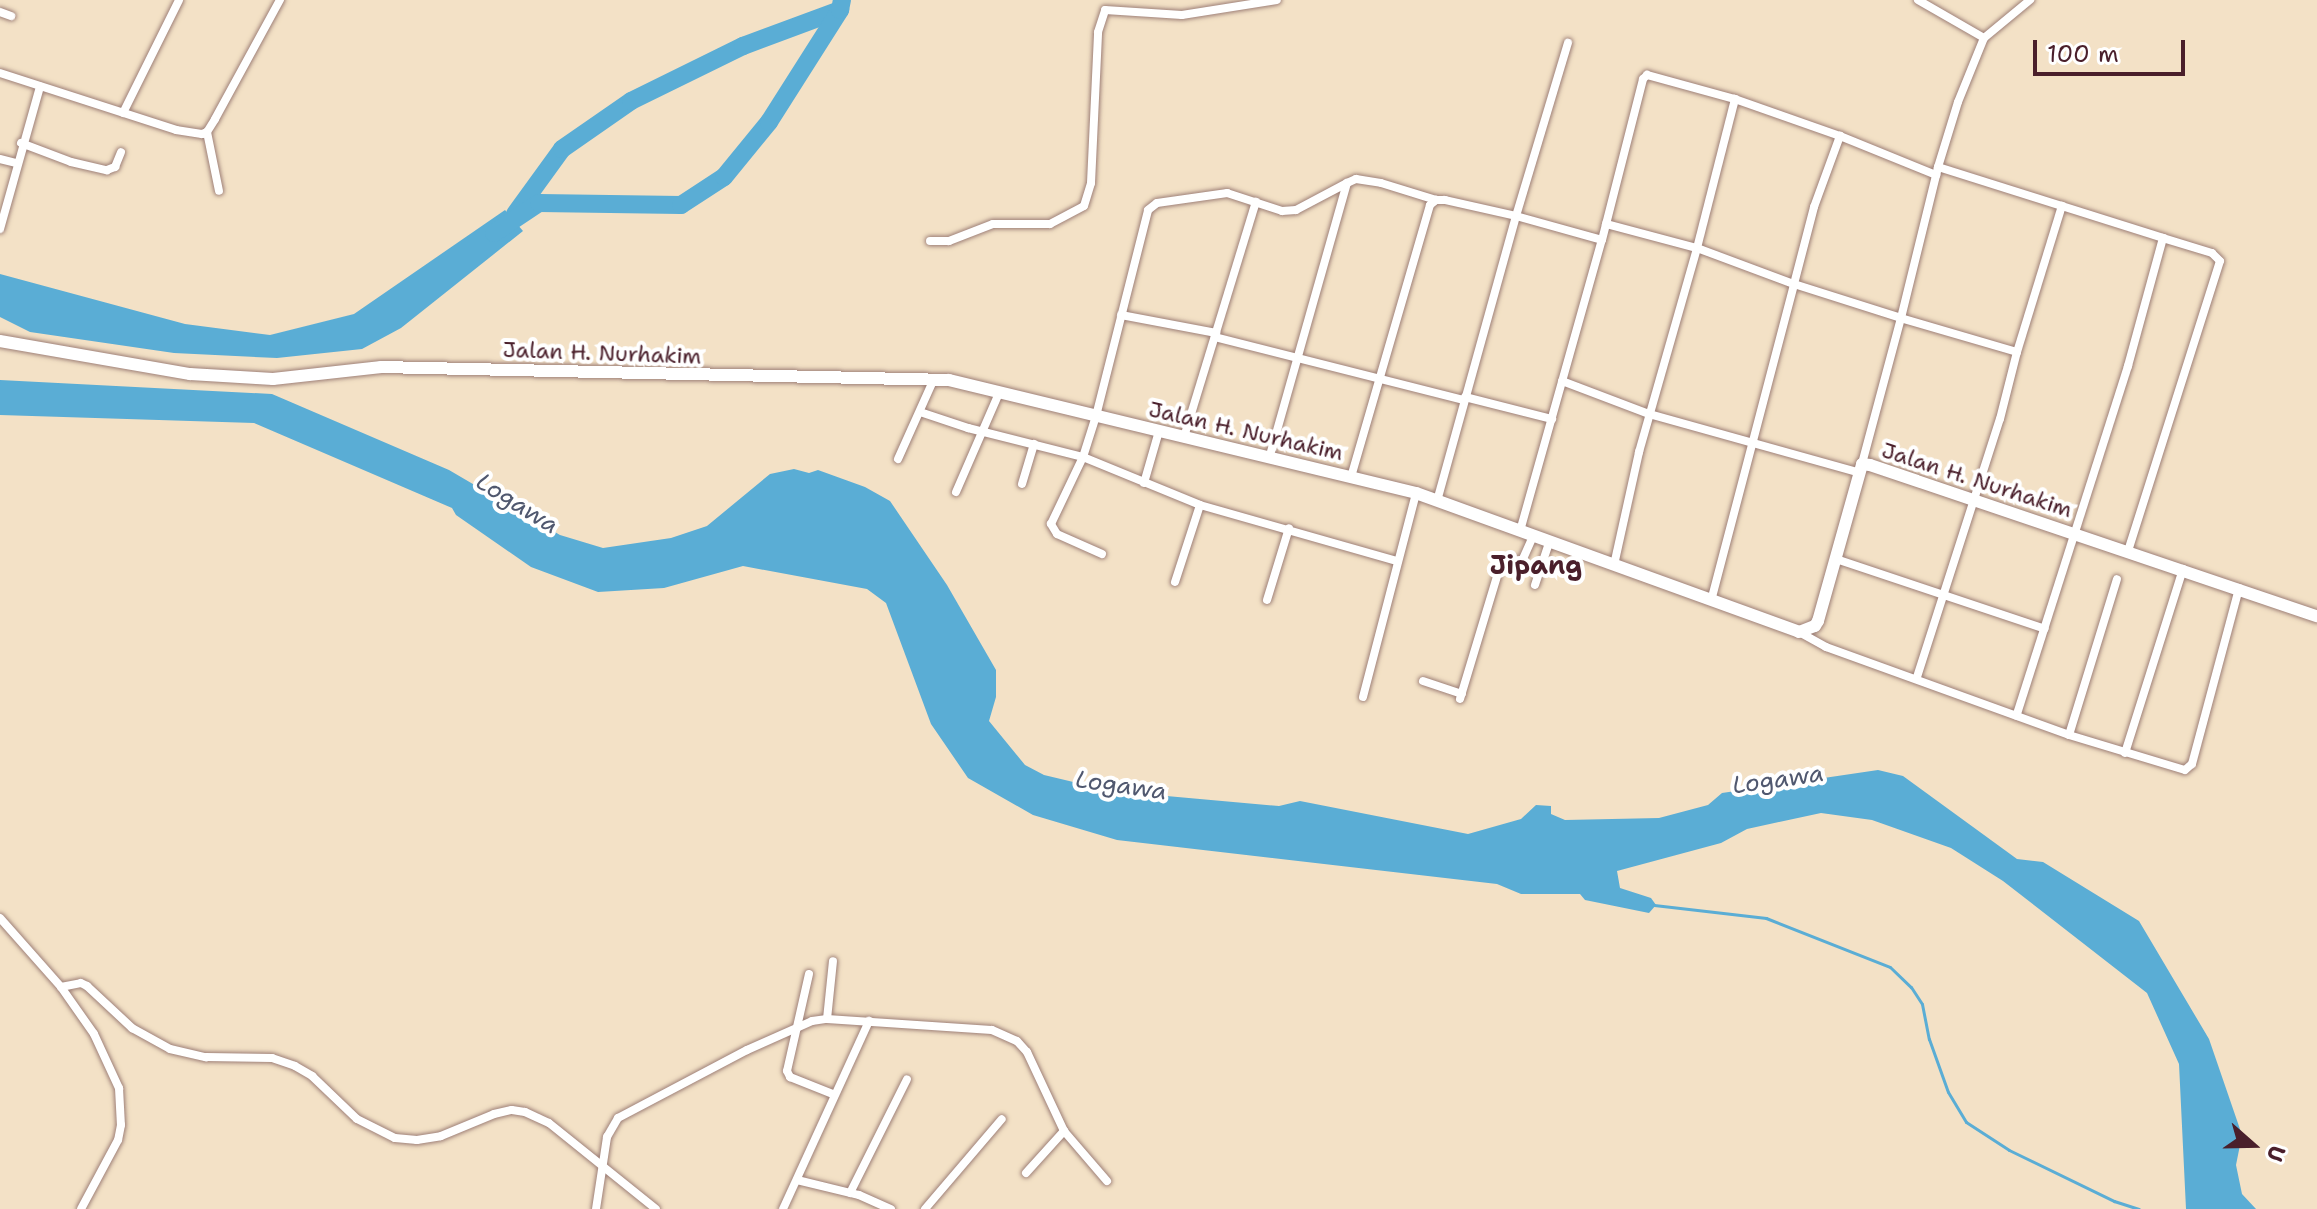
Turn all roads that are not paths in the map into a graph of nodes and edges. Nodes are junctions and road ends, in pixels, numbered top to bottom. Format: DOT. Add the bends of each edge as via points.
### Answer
graph roads {
  1 [pos="179,0"];
  2 [pos="280,0"];
  3 [pos="1277,0"];
  4 [pos="1918,0"];
  5 [pos="2030,0"];
  6 [pos="0,12"];
  7 [pos="11,16"];
  8 [pos="1984,38"];
  9 [pos="1568,43"];
  10 [pos="0,73"];
  11 [pos="40,87"];
  12 [pos="1735,99"];
  13 [pos="123,113"];
  14 [pos="207,132"];
  15 [pos="1840,136"];
  16 [pos="21,143"];
  17 [pos="121,152"];
  18 [pos="0,159"];
  19 [pos="16,163"];
  20 [pos="1937,171"];
  21 [pos="1347,183"];
  22 [pos="219,191"];
  23 [pos="1436,200"];
  24 [pos="1256,202"];
  25 [pos="2062,206"];
  26 [pos="1516,216"];
  27 [pos="1606,224"];
  28 [pos="0,229"];
  29 [pos="2163,238"];
  30 [pos="1602,240"];
  31 [pos="930,241"];
  32 [pos="1697,248"];
  33 [pos="1794,284"];
  34 [pos="1121,315"];
  35 [pos="1901,318"];
  36 [pos="1215,335"];
  37 [pos="0,341"];
  38 [pos="2017,352"];
  39 [pos="1298,358"];
  40 [pos="1379,378"];
  41 [pos="934,379"];
  42 [pos="1562,381"];
  43 [pos="1000,391"];
  44 [pos="1464,398"];
  45 [pos="920,412"];
  46 [pos="1649,414"];
  47 [pos="1096,416"];
  48 [pos="1552,419"];
  49 [pos="1159,431"];
  50 [pos="984,432"];
  51 [pos="1184,437"];
  52 [pos="1034,444"];
  53 [pos="1754,444"];
  54 [pos="1083,457"];
  55 [pos="1269,458"];
  56 [pos="898,459"];
  57 [pos="1861,469"];
  58 [pos="1351,477"];
  59 [pos="1144,483"];
  60 [pos="1022,484"];
  61 [pos="956,492"];
  62 [pos="1416,493"];
  63 [pos="1975,498"];
  64 [pos="1437,501"];
  65 [pos="1200,505"];
  66 [pos="1289,528"];
  67 [pos="1520,531"];
  68 [pos="2075,533"];
  69 [pos="1533,536"];
  70 [pos="1549,543"];
  71 [pos="2128,551"];
  72 [pos="1102,554"];
  73 [pos="1836,559"];
  74 [pos="1397,561"];
  75 [pos="1614,565"];
  76 [pos="2183,569"];
  77 [pos="2117,579"];
  78 [pos="1175,582"];
  79 [pos="1535,585"];
  80 [pos="2239,588"];
  81 [pos="1944,595"];
  82 [pos="1267,600"];
  83 [pos="1711,601"];
  84 [pos="2317,616"];
  85 [pos="2045,629"];
  86 [pos="1799,632"];
  87 [pos="1917,677"];
  88 [pos="1423,681"];
  89 [pos="1363,697"];
  90 [pos="2016,716"];
  91 [pos="2069,735"];
  92 [pos="2125,753"];
  93 [pos="0,918"];
  94 [pos="833,961"];
  95 [pos="809,974"];
  96 [pos="61,987"];
  97 [pos="827,1019"];
  98 [pos="868,1025"];
  99 [pos="793,1035"];
  100 [pos="907,1079"];
  101 [pos="835,1095"];
  102 [pos="1002,1119"];
  103 [pos="1061,1134"];
  104 [pos="605,1171"];
  105 [pos="1026,1173"];
  106 [pos="797,1180"];
  107 [pos="1107,1181"];
  108 [pos="850,1193"];
  109 [pos="81,1209"];
  110 [pos="596,1209"];
  111 [pos="656,1209"];
  112 [pos="783,1209"];
  113 [pos="891,1209"];
  114 [pos="925,1209"];
  1 -- 13 [label="street"];
  2 -- 14 [label="street"];
  3 -- 31 [label="street" via="1182,15 1105,10 1098,32 1091,183 1084,206 1050,224 993,224 949,241"];
  4 -- 8 [label="street"];
  5 -- 8 [label="street"];
  6 -- 7 [label="street"];
  8 -- 20 [label="street"];
  9 -- 26 [label="street"];
  10 -- 11 [label="street"];
  11 -- 13 [label="street"];
  11 -- 16 [label="street"];
  12 -- 15 [label="street"];
  12 -- 27 [label="street" via="1645,76"];
  12 -- 32 [label="street"];
  13 -- 14 [label="street" via="192,133"];
  14 -- 22 [label="street"];
  15 -- 20 [label="street"];
  15 -- 33 [label="street"];
  16 -- 17 [label="street" via="107,170 115,167"];
  16 -- 19 [label="street"];
  18 -- 19 [label="street"];
  19 -- 28 [label="street"];
  20 -- 25 [label="street"];
  20 -- 35 [label="street"];
  21 -- 23 [label="street" via="1381,183"];
  21 -- 24 [label="street" via="1296,210"];
  21 -- 39 [label="street"];
  23 -- 26 [label="street"];
  23 -- 40 [label="street" via="1415,250"];
  24 -- 34 [label="street" via="1227,193 1152,206"];
  24 -- 36 [label="street"];
  25 -- 29 [label="street"];
  25 -- 38 [label="street"];
  26 -- 30 [label="street"];
  26 -- 44 [label="street"];
  27 -- 30 [label="street"];
  27 -- 32 [label="street"];
  29 -- 68 [label="street"];
  29 -- 71 [label="street" via="2212,253 2220,261"];
  30 -- 42 [label="street"];
  32 -- 33 [label="street"];
  32 -- 46 [label="street"];
  33 -- 35 [label="street"];
  33 -- 53 [label="street"];
  34 -- 36 [label="street"];
  34 -- 47 [label="street"];
  35 -- 38 [label="street"];
  35 -- 57 [label="street"];
  36 -- 39 [label="street"];
  36 -- 51 [label="street"];
  37 -- 41 [label="main road, Jalan H. Nurhakim" via="190,374 273,379 381,367"];
  38 -- 63 [label="street"];
  39 -- 40 [label="street"];
  39 -- 55 [label="street"];
  40 -- 44 [label="street"];
  40 -- 58 [label="street"];
  41 -- 43 [label="main road, Jalan H. Nurhakim"];
  41 -- 45 [label="street"];
  42 -- 46 [label="street"];
  42 -- 48 [label="street"];
  43 -- 47 [label="main road, Jalan H. Nurhakim"];
  43 -- 50 [label="street"];
  44 -- 48 [label="street"];
  44 -- 64 [label="street"];
  45 -- 50 [label="street"];
  45 -- 56 [label="street"];
  46 -- 53 [label="street"];
  46 -- 75 [label="street"];
  47 -- 49 [label="main road, Jalan H. Nurhakim"];
  47 -- 54 [label="street"];
  48 -- 67 [label="street"];
  49 -- 51 [label="main road, Jalan H. Nurhakim"];
  49 -- 59 [label="street"];
  50 -- 52 [label="street"];
  50 -- 61 [label="street"];
  51 -- 55 [label="main road, Jalan H. Nurhakim"];
  52 -- 54 [label="street"];
  52 -- 60 [label="street"];
  53 -- 57 [label="street"];
  53 -- 83 [label="street"];
  54 -- 59 [label="street"];
  54 -- 72 [label="street" via="1051,524 1057,534"];
  55 -- 58 [label="main road, Jalan H. Nurhakim"];
  57 -- 63 [label="main road, Jalan H. Nurhakim"];
  57 -- 73 [label="main road, Jalan H. Nurhakim"];
  58 -- 62 [label="main road, Jalan H. Nurhakim"];
  59 -- 65 [label="street"];
  62 -- 64 [label="main road, Jalan H. Nurhakim"];
  62 -- 74 [label="street"];
  63 -- 68 [label="main road, Jalan H. Nurhakim"];
  63 -- 81 [label="street"];
  64 -- 67 [label="main road, Jalan H. Nurhakim"];
  65 -- 66 [label="street"];
  65 -- 78 [label="street"];
  66 -- 74 [label="street"];
  66 -- 82 [label="street"];
  67 -- 69 [label="main road, Jalan H. Nurhakim"];
  68 -- 71 [label="main road, Jalan H. Nurhakim"];
  68 -- 85 [label="street"];
  69 -- 70 [label="main road, Jalan H. Nurhakim"];
  69 -- 88 [label="street" via="1522,561 1502,560 1461,696"];
  70 -- 75 [label="main road, Jalan H. Nurhakim"];
  70 -- 79 [label="street"];
  71 -- 76 [label="main road, Jalan H. Nurhakim"];
  73 -- 81 [label="street"];
  73 -- 86 [label="main road, Jalan H. Nurhakim" via="1815,626"];
  74 -- 89 [label="street"];
  75 -- 83 [label="main road, Jalan H. Nurhakim"];
  76 -- 80 [label="main road, Jalan H. Nurhakim"];
  76 -- 92 [label="street"];
  77 -- 91 [label="street"];
  80 -- 84 [label="main road, Jalan H. Nurhakim"];
  80 -- 92 [label="street" via="2190,769"];
  81 -- 85 [label="street"];
  81 -- 87 [label="street"];
  83 -- 86 [label="main road, Jalan H. Nurhakim"];
  85 -- 90 [label="street"];
  86 -- 87 [label="street" via="1826,647"];
  87 -- 90 [label="street"];
  90 -- 91 [label="street"];
  91 -- 92 [label="street"];
  93 -- 96 [label="street"];
  94 -- 97 [label="street"];
  95 -- 99 [label="street"];
  96 -- 104 [label="street" via="87,986 132,1028 170,1049 206,1057 272,1058 295,1066 357,1119 395,1138 441,1136 512,1110 549,1123"];
  96 -- 109 [label="street" via="94,1034 119,1088 121,1109 118,1140"];
  97 -- 98 [label="street"];
  97 -- 99 [label="street"];
  98 -- 101 [label="street"];
  98 -- 103 [label="street" via="992,1030 1017,1041 1027,1052"];
  99 -- 101 [label="street" via="788,1074"];
  99 -- 104 [label="street" via="627,1112 610,1128"];
  100 -- 108 [label="street"];
  101 -- 106 [label="street"];
  102 -- 114 [label="street"];
  103 -- 105 [label="street"];
  103 -- 107 [label="street"];
  104 -- 110 [label="street"];
  104 -- 111 [label="street"];
  106 -- 108 [label="street"];
  106 -- 112 [label="street"];
  108 -- 113 [label="street"];
}
